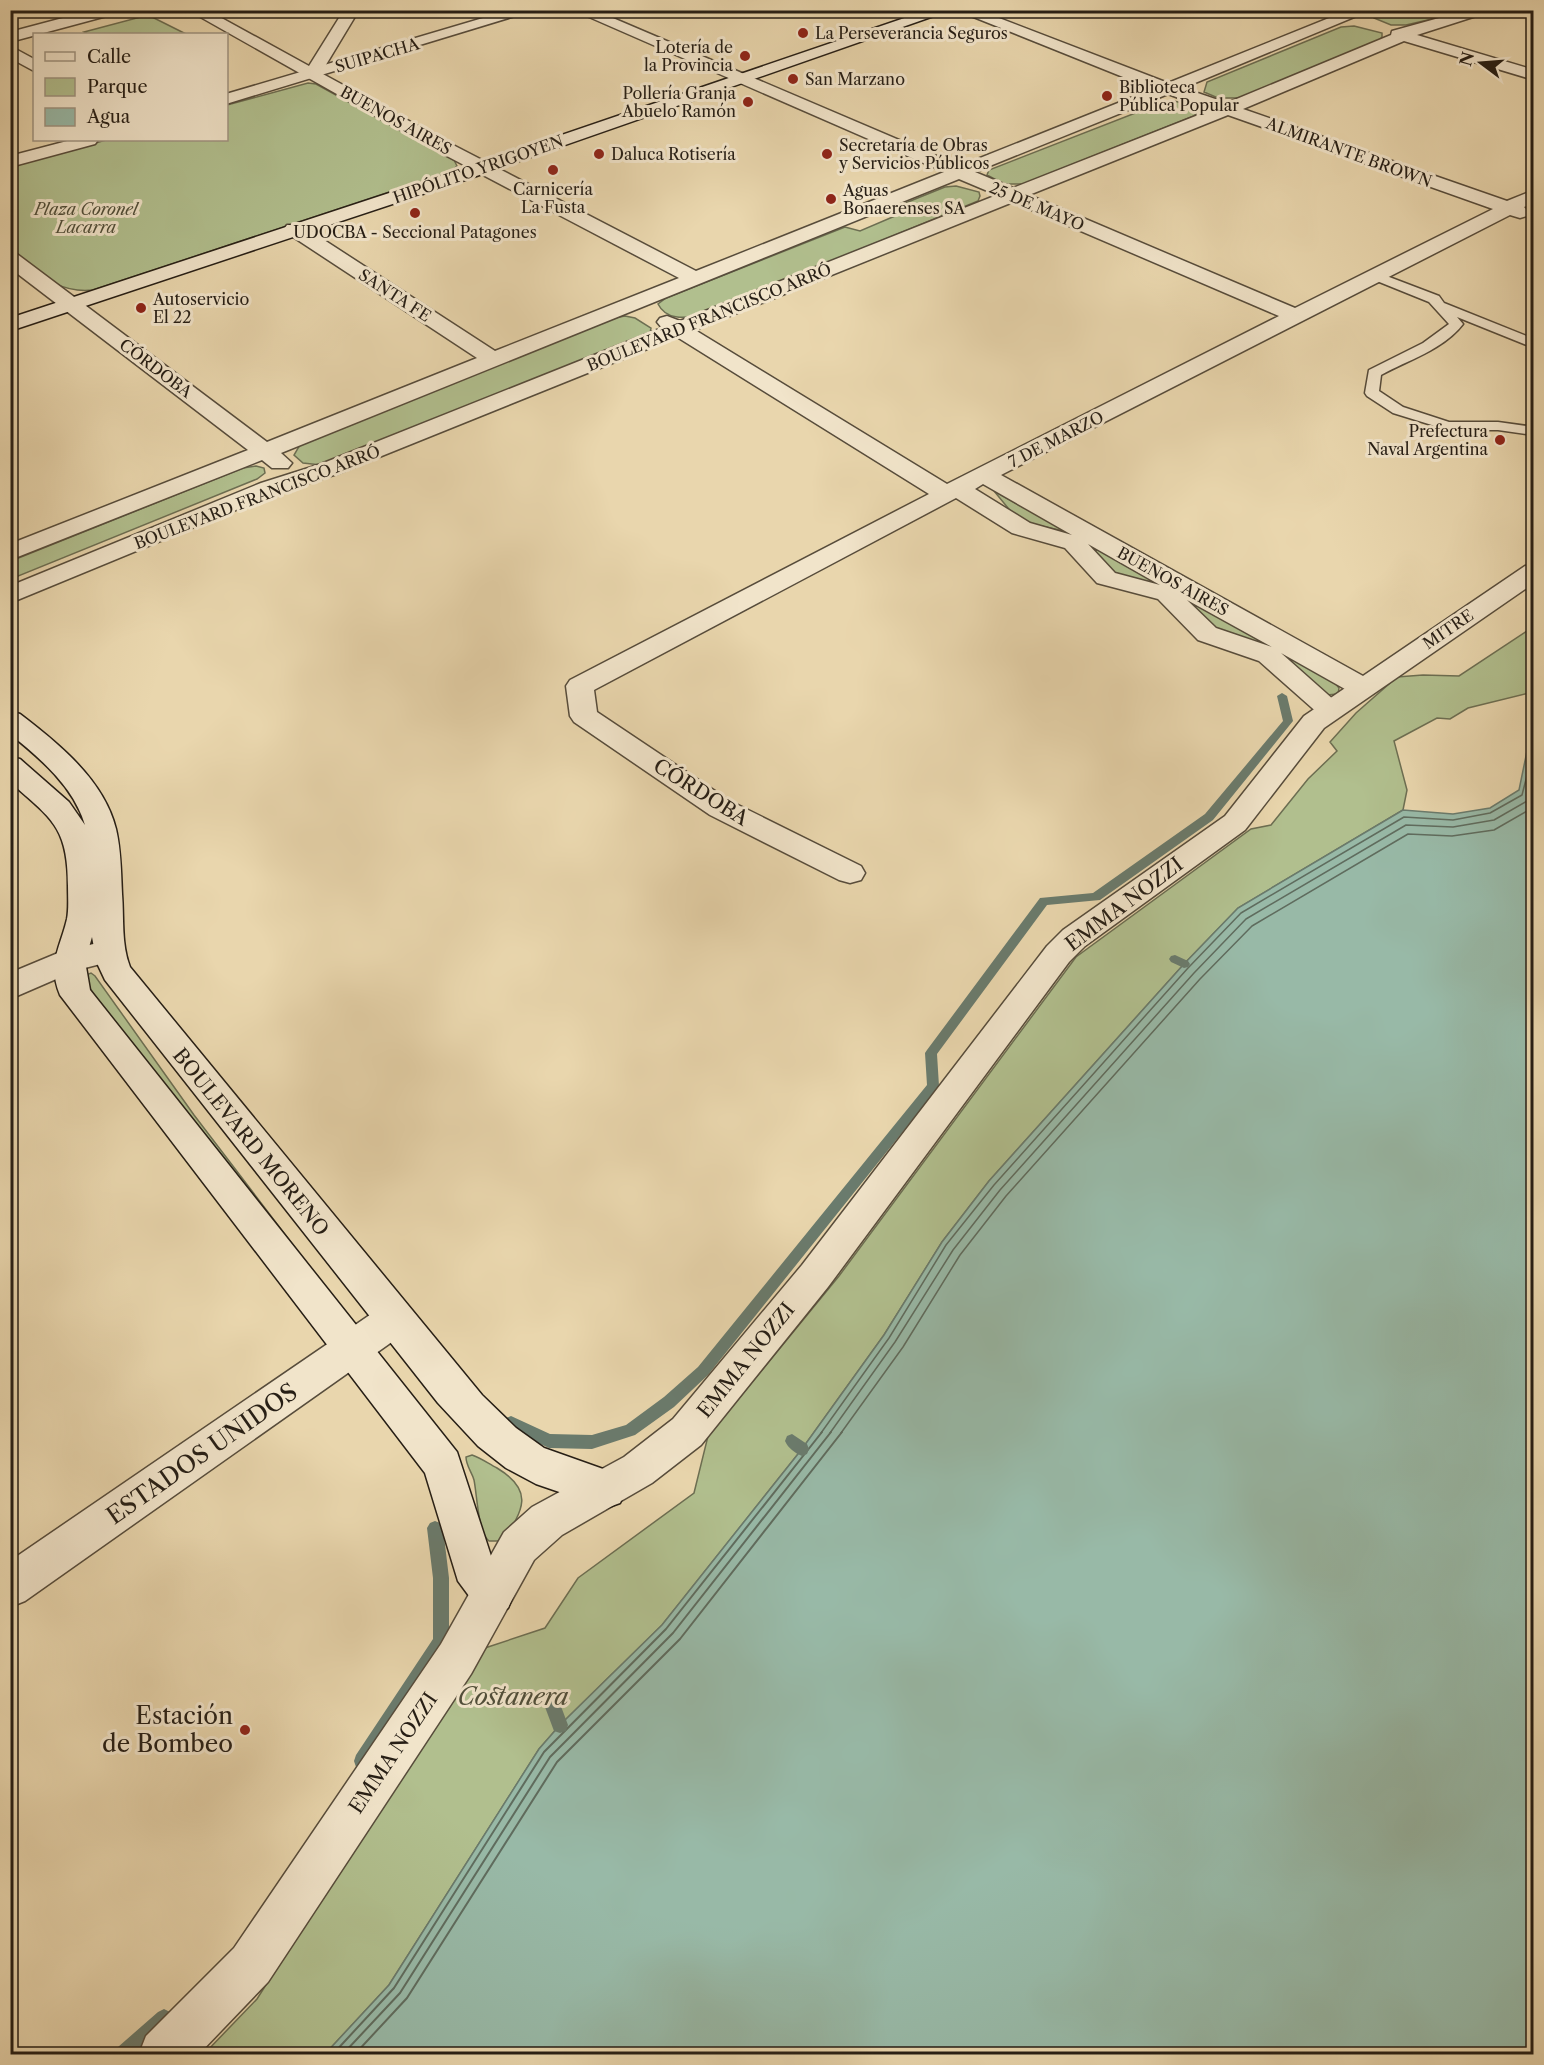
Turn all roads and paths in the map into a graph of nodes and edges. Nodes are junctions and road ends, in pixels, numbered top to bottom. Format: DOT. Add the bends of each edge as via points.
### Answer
graph roads {
  1 [pos="113,10"];
  2 [pos="195,10"];
  3 [pos="352,10"];
  4 [pos="528,10"];
  5 [pos="580,10"];
  6 [pos="944,10"];
  7 [pos="963,10"];
  8 [pos="1329,10"];
  9 [pos="1488,10"];
  10 [pos="1364,19"];
  11 [pos="1406,36"];
  12 [pos="10,37"];
  13 [pos="10,51"];
  14 [pos="33,65"];
  15 [pos="312,74"];
  16 [pos="1533,75"];
  17 [pos="742,78"];
  18 [pos="1169,89"];
  19 [pos="228,98"];
  20 [pos="1228,109"];
  21 [pos="85,141"];
  22 [pos="10,162"];
  23 [pos="486,167"];
  24 [pos="961,173"];
  25 [pos="1010,194"];
  26 [pos="1533,195"];
  27 [pos="1508,208"];
  28 [pos="1533,217"];
  29 [pos="294,229"];
  30 [pos="10,258"];
  31 [pos="1376,276"];
  32 [pos="694,279"];
  33 [pos="72,304"];
  34 [pos="634,304"];
  35 [pos="1439,305"];
  36 [pos="1296,316"];
  37 [pos="10,325"];
  38 [pos="681,329"];
  39 [pos="1533,344"];
  40 [pos="495,360"];
  41 [pos="1533,431"];
  42 [pos="265,451"];
  43 [pos="985,476"];
  44 [pos="301,478"];
  45 [pos="951,491"];
  46 [pos="10,553"];
  47 [pos="1533,571"];
  48 [pos="10,595"];
  49 [pos="580,686"];
  50 [pos="1362,687"];
  51 [pos="1330,709"];
  52 [pos="10,720"];
  53 [pos="10,766"];
  54 [pos="850,873"];
  55 [pos="109,951"];
  56 [pos="69,961"];
  57 [pos="10,987"];
  58 [pos="393,1320"];
  59 [pos="352,1350"];
  60 [pos="606,1489"];
  61 [pos="10,1586"];
  62 [pos="493,1593"];
  63 [pos="164,2055"];
  1 -- 12 [label="street"];
  2 -- 15 [label="street, BUENOS AIRES"];
  3 -- 15 [label="street"];
  4 -- 15 [label="street, SUIPACHA"];
  5 -- 17 [label="street, 25 DE MAYO"];
  6 -- 17 [label="street, HIPÓLITO YRIGOYEN"];
  7 -- 18 [label="street, ALMIRANTE BROWN"];
  8 -- 10 [label="street"];
  9 -- 11 [label="street, BOULEVARD FRANCISCO ARRÓ" via="1425,26"];
  10 -- 11 [label="street"];
  10 -- 18 [label="street, BOULEVARD FRANCISCO ARRÓ"];
  11 -- 16 [label="street"];
  11 -- 20 [label="street, BOULEVARD FRANCISCO ARRÓ"];
  13 -- 14 [label="street"];
  15 -- 19 [label="street, SUIPACHA"];
  15 -- 23 [label="street, BUENOS AIRES"];
  17 -- 23 [label="street, HIPÓLITO YRIGOYEN"];
  17 -- 24 [label="street, 25 DE MAYO"];
  18 -- 20 [label="street, ALMIRANTE BROWN"];
  18 -- 24 [label="street, BOULEVARD FRANCISCO ARRÓ"];
  20 -- 25 [label="street, BOULEVARD FRANCISCO ARRÓ"];
  20 -- 27 [label="street, ALMIRANTE BROWN"];
  21 -- 22 [label="street"];
  23 -- 29 [label="street, HIPÓLITO YRIGOYEN"];
  23 -- 32 [label="street, BUENOS AIRES"];
  24 -- 25 [label="street, 25 DE MAYO"];
  24 -- 32 [label="street, BOULEVARD FRANCISCO ARRÓ"];
  25 -- 36 [label="street, 25 DE MAYO"];
  25 -- 38 [label="street, BOULEVARD FRANCISCO ARRÓ"];
  26 -- 27 [label="street, 7 DE MARZO"];
  27 -- 28 [label="street, ALMIRANTE BROWN"];
  27 -- 31 [label="street, 7 DE MARZO"];
  29 -- 33 [label="street, HIPÓLITO YRIGOYEN"];
  29 -- 40 [label="street, SANTA FE"];
  30 -- 33 [label="street, CÓRDOBA"];
  31 -- 35 [label="lane" via="1434,299"];
  31 -- 36 [label="street, 7 DE MARZO"];
  32 -- 34 [label="street, BOULEVARD FRANCISCO ARRÓ"];
  33 -- 37 [label="street, HIPÓLITO YRIGOYEN"];
  33 -- 42 [label="street, CÓRDOBA"];
  34 -- 38 [label="street, BUENOS AIRES"];
  34 -- 40 [label="street, BOULEVARD FRANCISCO ARRÓ"];
  35 -- 39 [label="lane"];
  35 -- 41 [label="lane" via="1456,324 1442,340 1374,373 1372,393 1398,410 1448,426"];
  36 -- 43 [label="street, 7 DE MARZO"];
  38 -- 44 [label="street, BOULEVARD FRANCISCO ARRÓ"];
  38 -- 45 [label="street, BUENOS AIRES"];
  40 -- 42 [label="street, BOULEVARD FRANCISCO ARRÓ"];
  42 -- 44 [label="street, CÓRDOBA"];
  42 -- 46 [label="street, BOULEVARD FRANCISCO ARRÓ"];
  43 -- 45 [label="street, 7 DE MARZO"];
  43 -- 50 [label="street, BUENOS AIRES"];
  44 -- 48 [label="street, BOULEVARD FRANCISCO ARRÓ"];
  45 -- 49 [label="street, 7 DE MARZO"];
  45 -- 51 [label="street, BUENOS AIRES" via="1021,528 1074,543 1106,578 1167,594 1207,634 1268,655"];
  47 -- 50 [label="street, MITRE"];
  49 -- 54 [label="street, CÓRDOBA" via="584,716 720,808"];
  50 -- 51 [label="street, EMMA NOZZI"];
  51 -- 60 [label="street, EMMA NOZZI" via="1300,738 1235,823 1074,938 1058,954 815,1276 687,1432"];
  52 -- 55 [label="street, BOULEVARD MORENO" via="55,759 83,792 98,819 104,853"];
  53 -- 56 [label="street" via="59,809 77,835 82,859 83,917"];
  55 -- 56 [label="street"];
  55 -- 58 [label="street, BOULEVARD MORENO" via="116,972"];
  56 -- 57 [label="street"];
  56 -- 59 [label="street" via="70,983 76,995"];
  58 -- 59 [label="street, ESTADOS UNIDOS"];
  58 -- 60 [label="street, BOULEVARD MORENO" via="452,1391 520,1455 549,1470"];
  59 -- 61 [label="street, ESTADOS UNIDOS"];
  59 -- 62 [label="street" via="443,1466 473,1567"];
  60 -- 62 [label="street, EMMA NOZZI" via="548,1521 519,1546"];
  62 -- 63 [label="street, EMMA NOZZI" via="456,1659 251,1965"];
}
